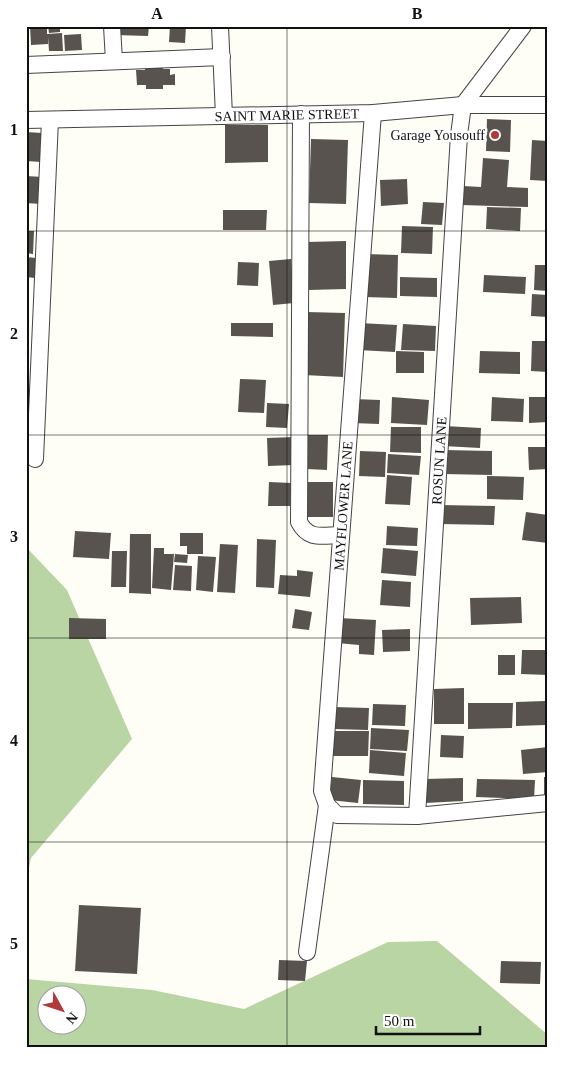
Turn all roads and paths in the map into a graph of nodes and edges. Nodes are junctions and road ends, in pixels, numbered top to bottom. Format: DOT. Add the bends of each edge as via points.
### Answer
graph roads {
  1 [pos="112,26"];
  2 [pos="220,26"];
  3 [pos="523,26"];
  4 [pos="222,57"];
  5 [pos="114,61"];
  6 [pos="26,65"];
  7 [pos="463,105"];
  8 [pos="548,105"];
  9 [pos="373,113"];
  10 [pos="301,114"];
  11 [pos="224,116"];
  12 [pos="26,120"];
  13 [pos="50,120"];
  14 [pos="34,459"];
  15 [pos="341,534"];
  16 [pos="548,803"];
  17 [pos="327,805"];
  18 [pos="416,816"];
  19 [pos="308,952"];
  1 -- 5 [label="street"];
  2 -- 4 [label="street"];
  3 -- 7 [label="street"];
  4 -- 5 [label="street"];
  4 -- 11 [label="street"];
  5 -- 6 [label="street"];
  7 -- 8 [label="street, SAINT MARIE STREET"];
  7 -- 9 [label="street, SAINT MARIE STREET"];
  7 -- 18 [label="street, ROSUN LANE"];
  9 -- 10 [label="street, SAINT MARIE STREET"];
  9 -- 15 [label="street, MAYFLOWER LANE"];
  10 -- 11 [label="street, SAINT MARIE STREET"];
  10 -- 15 [label="street" via="300,522 311,536"];
  11 -- 13 [label="street, SAINT MARIE STREET"];
  12 -- 13 [label="street, SAINT MARIE STREET"];
  13 -- 14 [label="street"];
  15 -- 17 [label="street, MAYFLOWER LANE" via="322,791"];
  16 -- 18 [label="street"];
  17 -- 18 [label="street" via="337,815"];
  17 -- 19 [label="street, MAYFLOWER LANE"];
}
